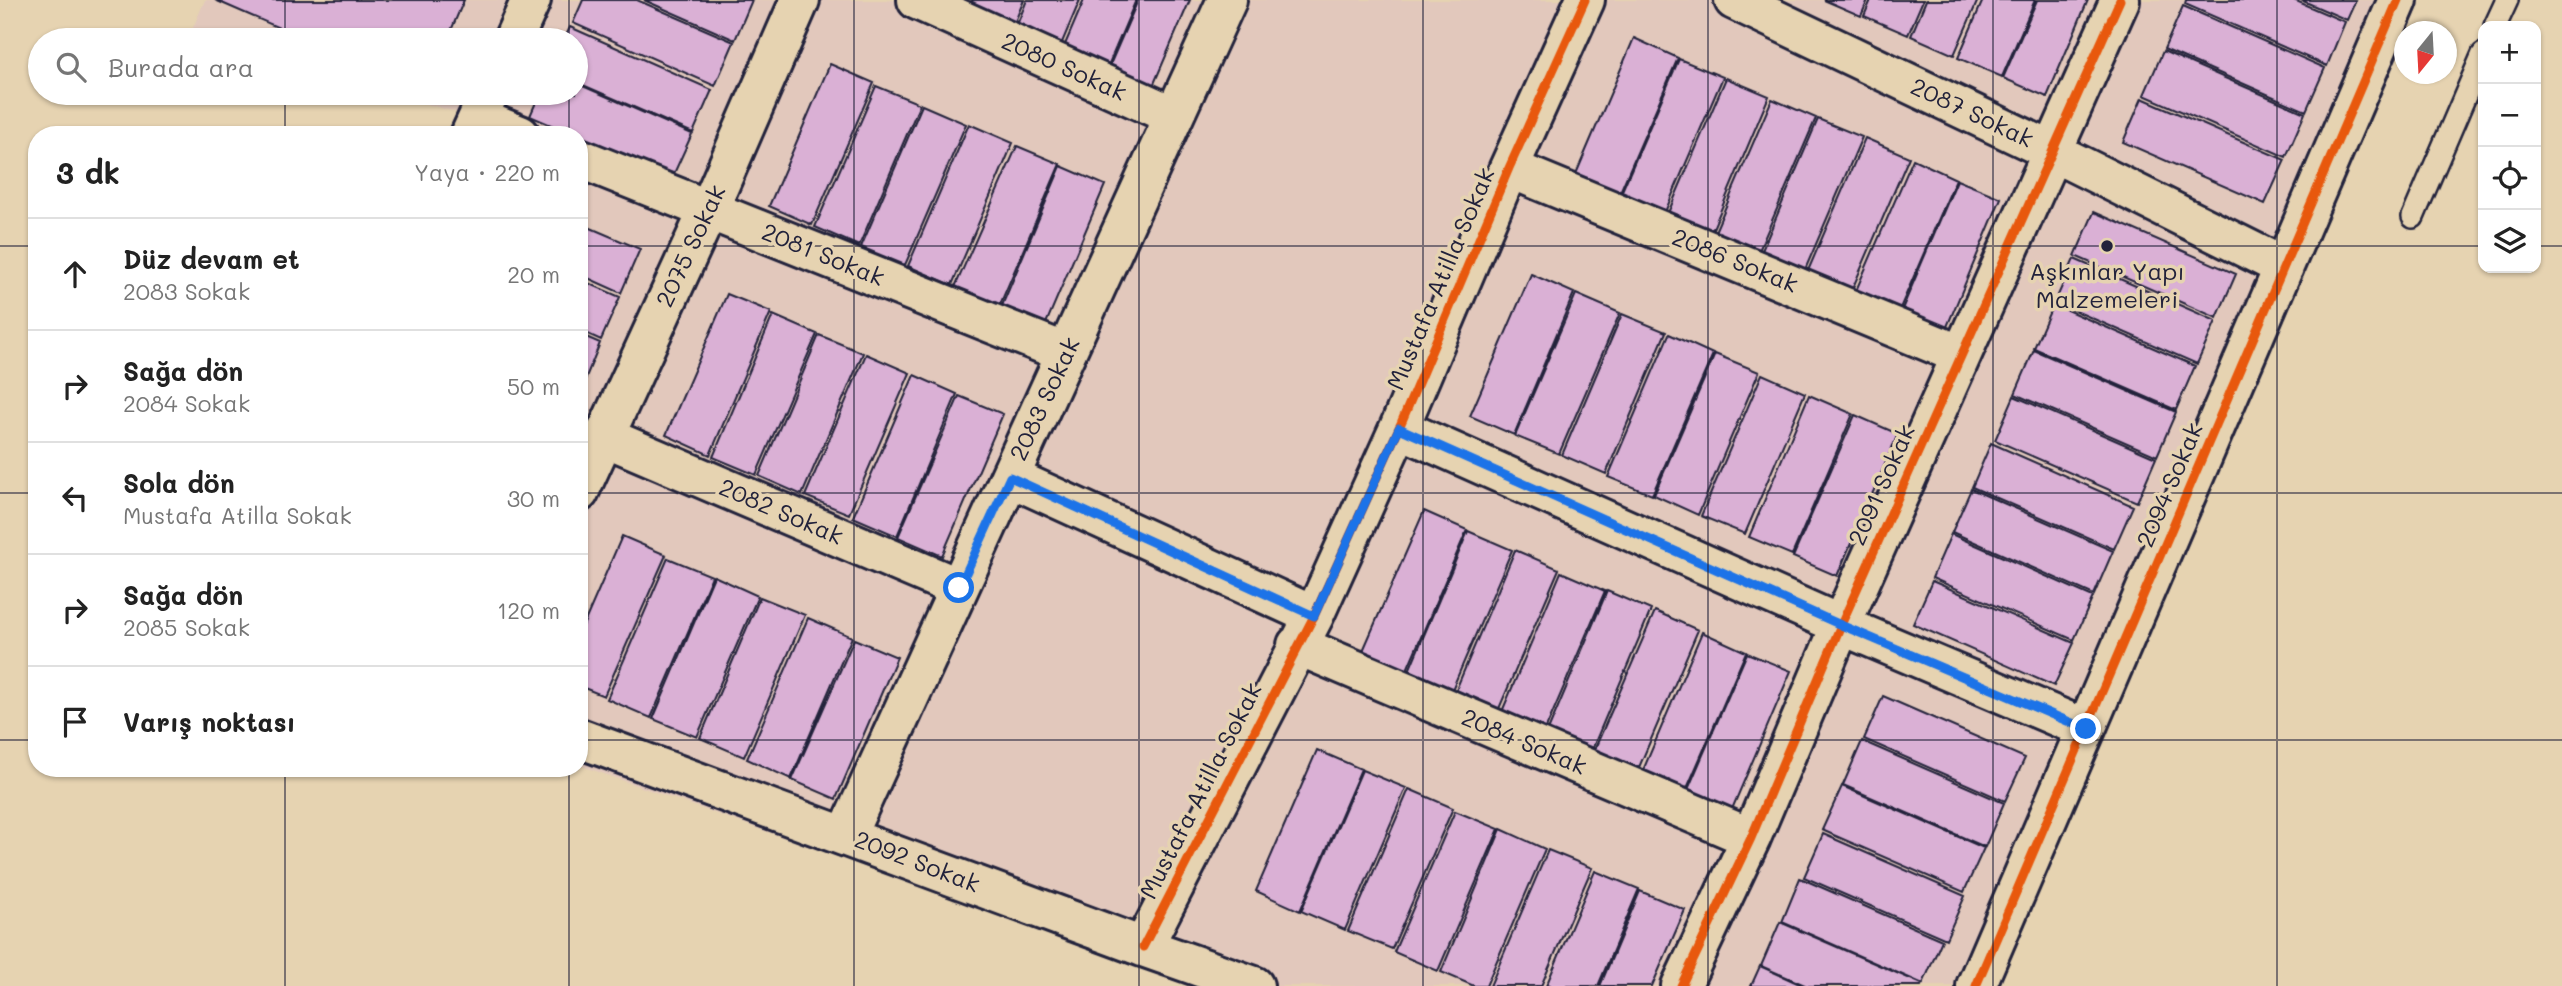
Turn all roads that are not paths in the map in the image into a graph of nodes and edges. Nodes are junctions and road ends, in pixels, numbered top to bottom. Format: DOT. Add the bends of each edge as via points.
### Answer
graph roads {
  1 [pos="531,0"];
  2 [pos="800,0"];
  3 [pos="916,0"];
  4 [pos="1227,0"];
  5 [pos="1585,0"];
  6 [pos="1734,0"];
  7 [pos="2120,0"];
  8 [pos="2398,0"];
  9 [pos="2507,0"];
  10 [pos="2497,21"];
  11 [pos="518,28"];
  12 [pos="2478,66"];
  13 [pos="479,115"];
  14 [pos="1174,116"];
  15 [pos="502,126"];
  16 [pos="2051,151"];
  17 [pos="588,162"];
  18 [pos="1509,168"];
  19 [pos="709,209"];
  20 [pos="2413,217"];
  21 [pos="2284,267"];
  22 [pos="1066,353"];
  23 [pos="1961,355"];
  24 [pos="1399,428"];
  25 [pos="603,436"];
  26 [pos="588,471"];
  27 [pos="1010,477"];
  28 [pos="959,588"];
  29 [pos="1841,625"];
  30 [pos="1306,631"];
  31 [pos="2086,729"];
  32 [pos="588,741"];
  33 [pos="846,836"];
  34 [pos="1751,838"];
  35 [pos="1143,947"];
  36 [pos="1254,986"];
  37 [pos="1681,986"];
  38 [pos="1976,986"];
  1 -- 11 [label="street"];
  2 -- 19 [label="street, 2075 Sokak"];
  3 -- 14 [label="street, 2080 Sokak"];
  4 -- 14 [label="street, 2083 Sokak"];
  5 -- 18 [label="street, Mustafa Atilla Sokak"];
  6 -- 16 [label="street, 2087 Sokak"];
  7 -- 16 [label="street, 2091 Sokak"];
  8 -- 21 [label="street, 2094 Sokak"];
  9 -- 10 [label="lane"];
  12 -- 20 [label="lane"];
  13 -- 15 [label="street"];
  14 -- 22 [label="street, 2083 Sokak"];
  16 -- 21 [label="street, 2087 Sokak"];
  16 -- 23 [label="street, 2091 Sokak"];
  17 -- 19 [label="street, 2081 Sokak"];
  18 -- 23 [label="street, 2086 Sokak"];
  18 -- 24 [label="street, Mustafa Atilla Sokak"];
  19 -- 22 [label="street, 2081 Sokak"];
  19 -- 25 [label="street, 2075 Sokak"];
  21 -- 31 [label="street, 2094 Sokak"];
  22 -- 27 [label="street, 2083 Sokak"];
  23 -- 29 [label="street, 2091 Sokak"];
  24 -- 29 [label="street"];
  24 -- 30 [label="street, Mustafa Atilla Sokak"];
  25 -- 26 [label="street, 2075 Sokak"];
  25 -- 28 [label="street, 2082 Sokak"];
  27 -- 28 [label="street, 2083 Sokak"];
  27 -- 30 [label="street, 2084 Sokak"];
  28 -- 33 [label="street, 2083 Sokak"];
  29 -- 31 [label="street"];
  29 -- 34 [label="street, 2091 Sokak"];
  30 -- 34 [label="street, 2084 Sokak"];
  30 -- 35 [label="street, Mustafa Atilla Sokak"];
  31 -- 38 [label="street, 2094 Sokak"];
  32 -- 33 [label="street, 2092 Sokak"];
  33 -- 35 [label="street, 2092 Sokak"];
  34 -- 37 [label="street, 2091 Sokak"];
  35 -- 36 [label="street, 2092 Sokak"];
}
